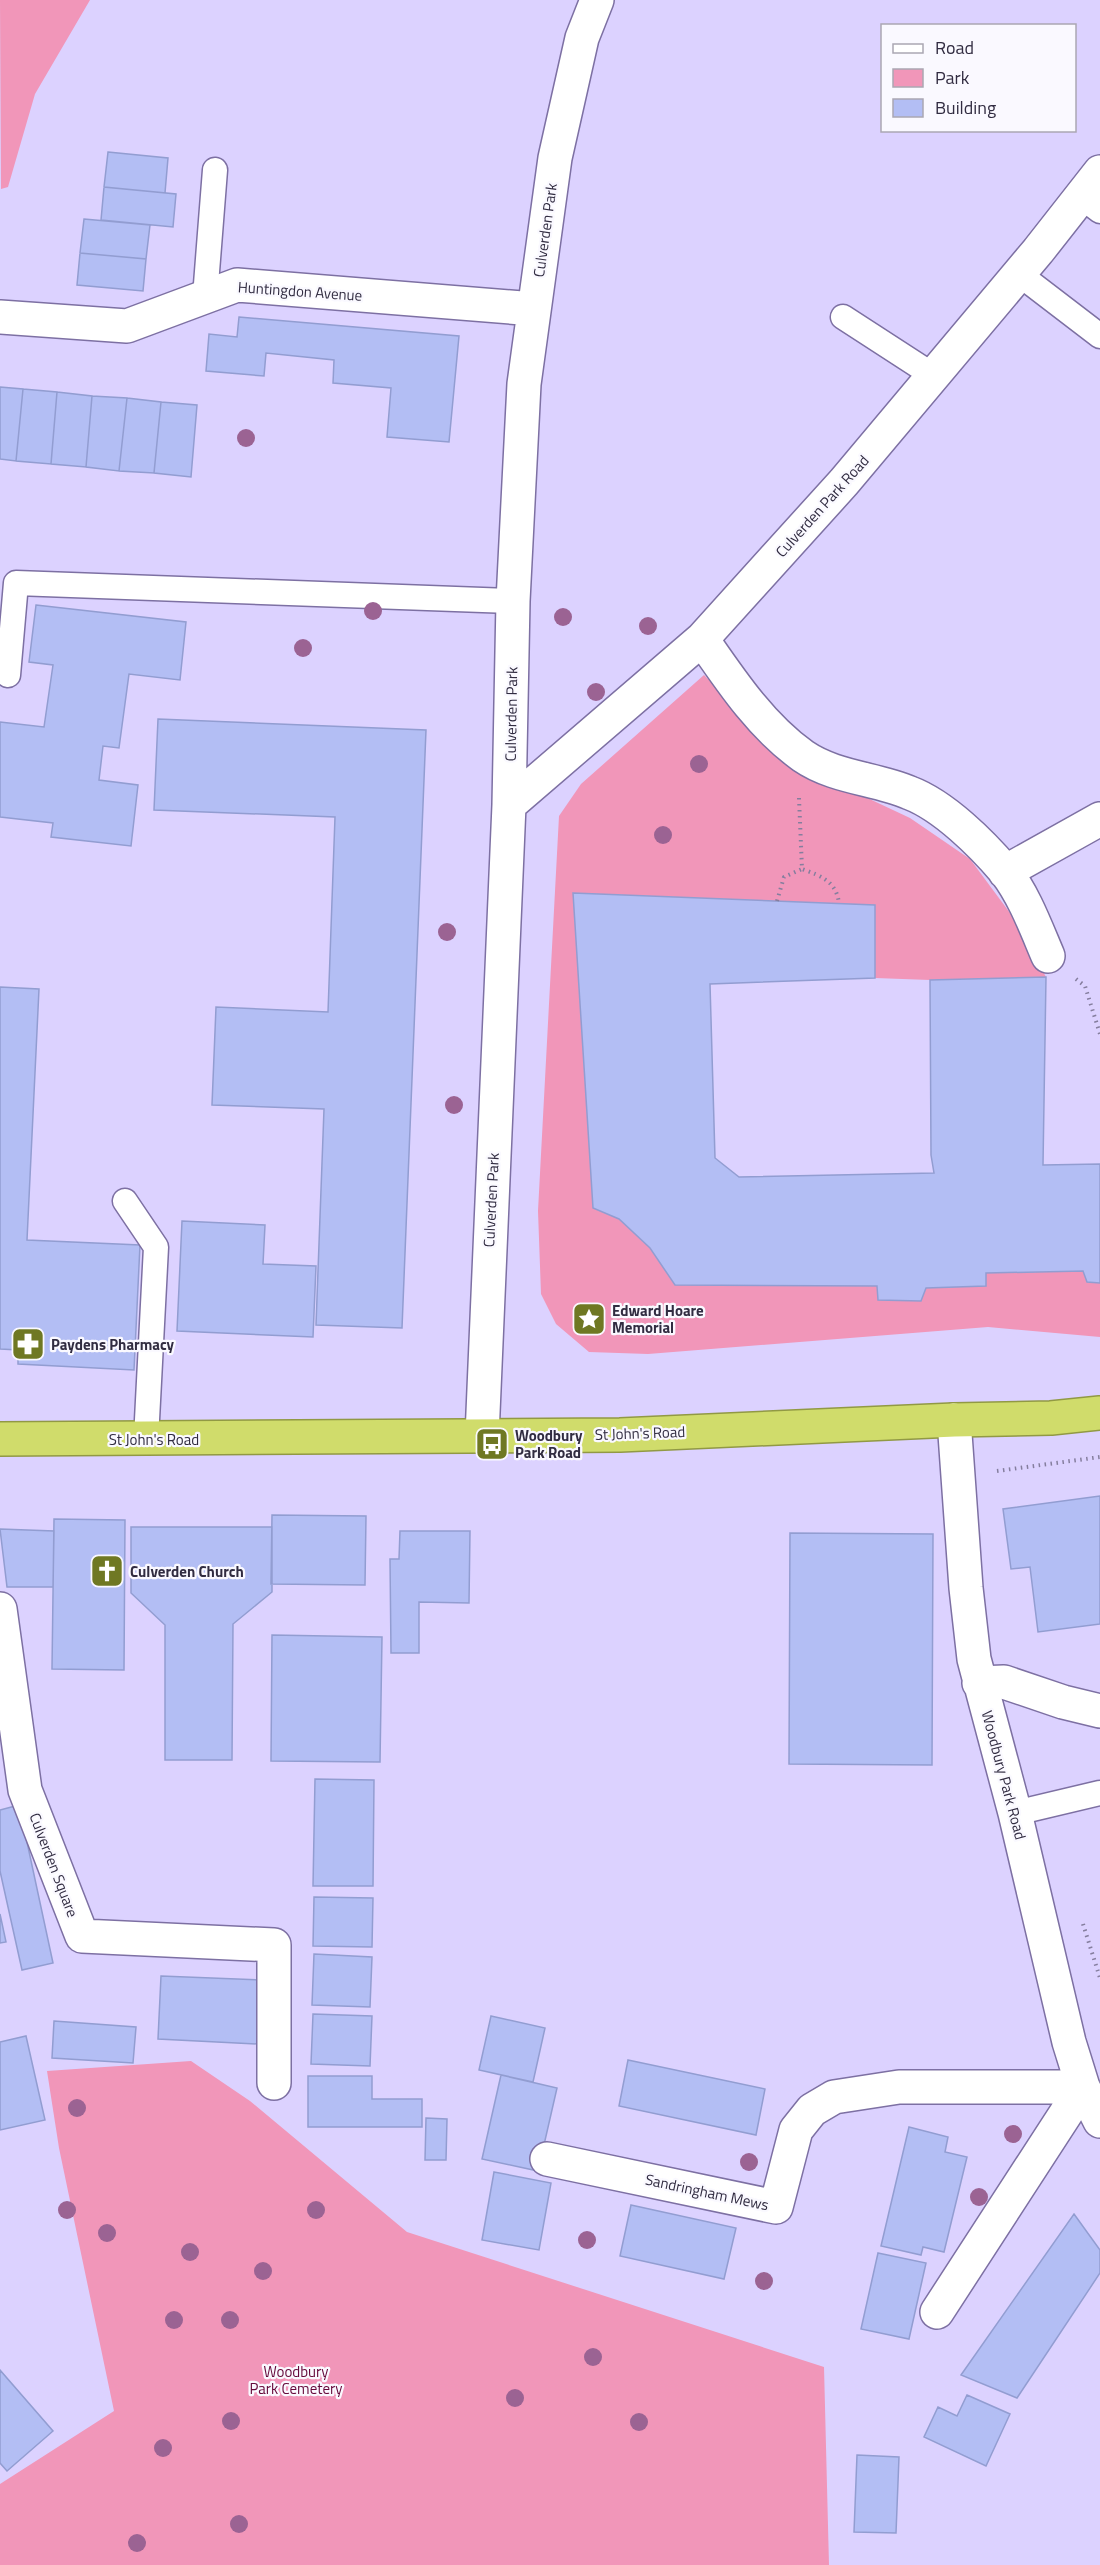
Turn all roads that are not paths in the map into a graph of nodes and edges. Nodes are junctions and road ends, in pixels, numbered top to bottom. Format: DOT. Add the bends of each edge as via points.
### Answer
graph roads {
  1 [pos="597,0"];
  2 [pos="215,170"];
  3 [pos="1093,193"];
  4 [pos="1019,274"];
  5 [pos="205,297"];
  6 [pos="534,309"];
  7 [pos="0,317"];
  8 [pos="843,317"];
  9 [pos="1100,336"];
  10 [pos="934,376"];
  11 [pos="513,601"];
  12 [pos="702,639"];
  13 [pos="8,675"];
  14 [pos="508,805"];
  15 [pos="1100,819"];
  16 [pos="1005,872"];
  17 [pos="1048,956"];
  18 [pos="125,1201"];
  19 [pos="1100,1413"];
  20 [pos="954,1420"];
  21 [pos="482,1436"];
  22 [pos="146,1439"];
  23 [pos="0,1440"];
  24 [pos="0,1609"];
  25 [pos="979,1683"];
  26 [pos="1100,1711"];
  27 [pos="1100,1793"];
  28 [pos="1016,1813"];
  29 [pos="274,2083"];
  30 [pos="1083,2087"];
  31 [pos="1100,2121"];
  32 [pos="548,2159"];
  33 [pos="938,2312"];
  1 -- 6 [label="street, Culverden Park" via="582,38 555,158"];
  2 -- 5 [label="lane"];
  3 -- 4 [label="street, Culverden Park Road"];
  4 -- 9 [label="lane"];
  4 -- 10 [label="street, Culverden Park Road"];
  5 -- 6 [label="street, Huntingdon Avenue" via="237,285"];
  5 -- 7 [label="street, Huntingdon Avenue" via="127,326"];
  6 -- 11 [label="street, Culverden Park" via="524,384"];
  8 -- 10 [label="lane"];
  10 -- 12 [label="street, Culverden Park Road"];
  11 -- 13 [label="lane" via="16,583"];
  11 -- 14 [label="street, Culverden Park"];
  12 -- 14 [label="street, Culverden Park Road"];
  12 -- 16 [label="street" via="749,706 803,756 843,775 912,793 946,814"];
  14 -- 21 [label="street, Culverden Park"];
  15 -- 16 [label="street"];
  16 -- 17 [label="street" via="1033,919"];
  18 -- 22 [label="lane" via="156,1247"];
  19 -- 20 [label="highway, St John's Road"];
  20 -- 21 [label="highway, St John's Road" via="620,1435"];
  20 -- 25 [label="street, Woodbury Park Road" via="966,1588"];
  21 -- 22 [label="highway, St John's Road"];
  22 -- 23 [label="highway, St John's Road"];
  24 -- 29 [label="street, Culverden Square" via="25,1790 82,1936 274,1945"];
  25 -- 26 [label="street" via="1004,1682"];
  25 -- 28 [label="street, Woodbury Park Road"];
  27 -- 28 [label="lane"];
  28 -- 30 [label="street, Woodbury Park Road"];
  30 -- 31 [label="street, Woodbury Park Road"];
  30 -- 32 [label="street, Sandringham Mews" via="899,2087 834,2097 812,2110 796,2130 777,2207"];
  30 -- 33 [label="street"];
}
